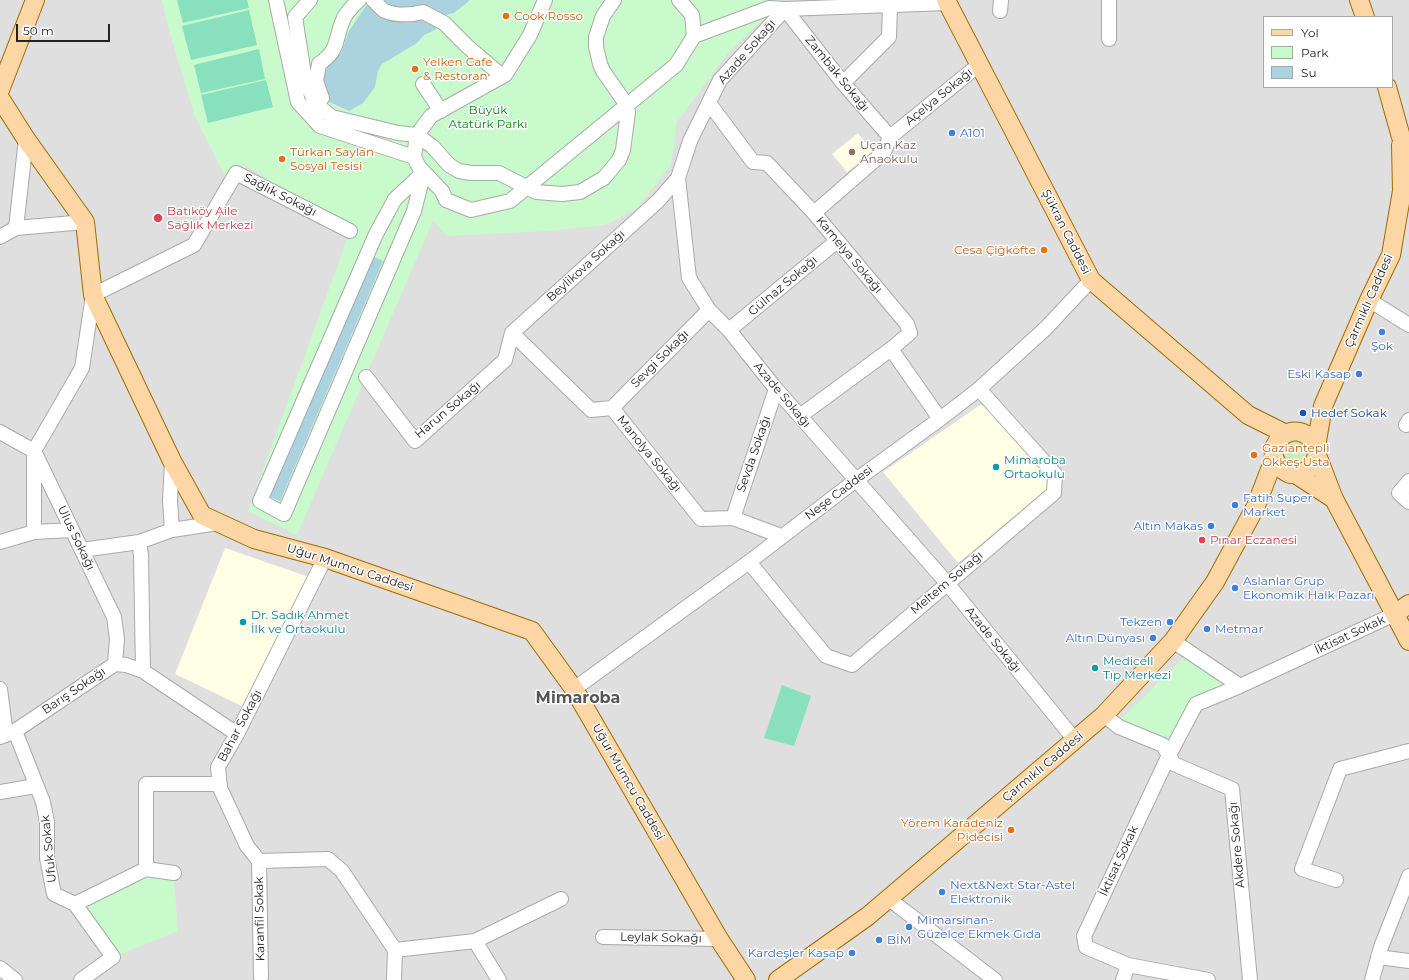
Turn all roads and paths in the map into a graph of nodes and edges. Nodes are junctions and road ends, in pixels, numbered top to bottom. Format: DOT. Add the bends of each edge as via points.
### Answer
graph roads {
  1 [pos="35,0"];
  2 [pos="276,0"];
  3 [pos="310,0"];
  4 [pos="359,0"];
  5 [pos="545,0"];
  6 [pos="614,0"];
  7 [pos="679,0"];
  8 [pos="1109,0"];
  9 [pos="1359,0"];
  10 [pos="946,2"];
  11 [pos="785,4"];
  12 [pos="378,5"];
  13 [pos="890,5"];
  14 [pos="1365,16"];
  15 [pos="694,36"];
  16 [pos="1109,39"];
  17 [pos="980,64"];
  18 [pos="5,65"];
  19 [pos="502,76"];
  20 [pos="423,84"];
  21 [pos="843,84"];
  22 [pos="1388,88"];
  23 [pos="1389,88"];
  24 [pos="0,90"];
  25 [pos="0,98"];
  26 [pos="709,103"];
  27 [pos="626,106"];
  28 [pos="441,111"];
  29 [pos="1409,111"];
  30 [pos="358,124"];
  31 [pos="417,135"];
  32 [pos="890,138"];
  33 [pos="26,139"];
  34 [pos="1405,141"];
  35 [pos="414,157"];
  36 [pos="424,172"];
  37 [pos="678,178"];
  38 [pos="526,187"];
  39 [pos="814,213"];
  40 [pos="85,222"];
  41 [pos="1409,222"];
  42 [pos="16,228"];
  43 [pos="350,231"];
  44 [pos="0,237"];
  45 [pos="837,241"];
  46 [pos="1391,255"];
  47 [pos="1091,280"];
  48 [pos="93,295"];
  49 [pos="1369,300"];
  50 [pos="709,310"];
  51 [pos="1409,325"];
  52 [pos="729,330"];
  53 [pos="512,333"];
  54 [pos="891,349"];
  55 [pos="366,377"];
  56 [pos="776,389"];
  57 [pos="979,389"];
  58 [pos="1323,406"];
  59 [pos="612,408"];
  60 [pos="1248,415"];
  61 [pos="800,416"];
  62 [pos="940,419"];
  63 [pos="0,432"];
  64 [pos="1290,433"];
  65 [pos="34,451"];
  66 [pos="1317,451"];
  67 [pos="1274,455"];
  68 [pos="172,461"];
  69 [pos="1294,474"];
  70 [pos="856,480"];
  71 [pos="1409,481"];
  72 [pos="1334,499"];
  73 [pos="1409,502"];
  74 [pos="1256,506"];
  75 [pos="733,518"];
  76 [pos="218,522"];
  77 [pos="72,530"];
  78 [pos="172,530"];
  79 [pos="34,532"];
  80 [pos="781,536"];
  81 [pos="0,542"];
  82 [pos="139,542"];
  83 [pos="82,550"];
  84 [pos="326,558"];
  85 [pos="749,562"];
  86 [pos="946,583"];
  87 [pos="1402,609"];
  88 [pos="1173,640"];
  89 [pos="1409,641"];
  90 [pos="115,664"];
  91 [pos="143,671"];
  92 [pos="1240,686"];
  93 [pos="0,689"];
  94 [pos="574,689"];
  95 [pos="1104,715"];
  96 [pos="7,734"];
  97 [pos="237,734"];
  98 [pos="1076,740"];
  99 [pos="1409,751"];
  100 [pos="1169,755"];
  101 [pos="220,784"];
  102 [pos="36,786"];
  103 [pos="0,792"];
  104 [pos="259,861"];
  105 [pos="146,869"];
  106 [pos="174,873"];
  107 [pos="1409,876"];
  108 [pos="1336,880"];
  109 [pos="561,899"];
  110 [pos="889,899"];
  111 [pos="75,904"];
  112 [pos="603,937"];
  113 [pos="718,939"];
  114 [pos="475,941"];
  115 [pos="394,950"];
  116 [pos="1378,957"];
  117 [pos="1409,961"];
  118 [pos="1128,966"];
  119 [pos="0,968"];
  120 [pos="261,977"];
  121 [pos="15,980"];
  122 [pos="81,980"];
  123 [pos="394,980"];
  124 [pos="499,980"];
  125 [pos="746,980"];
  126 [pos="778,980"];
  127 [pos="995,980"];
  128 [pos="1123,980"];
  129 [pos="1208,980"];
  130 [pos="1250,980"];
  131 [pos="1372,980"];
  1 -- 18 [label="main road"];
  2 -- 35 [label="street" via="298,102 320,126"];
  3 -- 30 [label="street" via="296,17 305,80 313,98 322,109 332,117"];
  4 -- 30 [label="street" via="343,19 331,56 319,64 316,81 324,103 333,110 354,116"];
  5 -- 19 [label="street" via="530,34"];
  6 -- 27 [label="street" via="603,16 596,37 596,47 603,71"];
  7 -- 15 [label="street" via="692,15"];
  8 -- 16 [label="street"];
  9 -- 14 [label="main road"];
  10 -- 13 [label="street"];
  10 -- 17 [label="main road, Şükran Caddesi"];
  11 -- 13 [label="street"];
  11 -- 15 [label="street"];
  11 -- 21 [label="street, Zambak Sokağı"];
  11 -- 26 [label="street, Azade Sokağı" via="720,80"];
  12 -- 19 [label="street" via="401,14 414,15 423,12 441,21"];
  13 -- 21 [label="street" via="889,37"];
  15 -- 27 [label="street" via="676,65"];
  17 -- 32 [label="street, Açelya Sokağı"];
  17 -- 47 [label="main road, Şükran Caddesi"];
  18 -- 24 [label="main road"];
  19 -- 28 [label="street"];
  20 -- 28 [label="street"];
  21 -- 32 [label="street, Zambak Sokağı"];
  22 -- 34 [label="main road, Çarmıklı Caddesi"];
  23 -- 29 [label="main road"];
  25 -- 33 [label="main road, Uğur Mumcu Caddesi"];
  26 -- 37 [label="street, Azade Sokağı" via="690,141"];
  26 -- 39 [label="street, Kamelya Sokağı" via="754,162 767,163"];
  27 -- 38 [label="street"];
  27 -- 38 [label="street" via="628,112 623,150 619,160 604,178 580,192 550,194"];
  28 -- 31 [label="street" via="431,116"];
  30 -- 31 [label="street"];
  31 -- 35 [label="street"];
  31 -- 38 [label="street" via="459,171 499,173"];
  32 -- 39 [label="street, Açelya Sokağı" via="884,152"];
  33 -- 40 [label="main road, Uğur Mumcu Caddesi"];
  33 -- 42 [label="street"];
  34 -- 46 [label="main road, Çarmıklı Caddesi" via="1402,191"];
  35 -- 36 [label="street"];
  36 -- 36 [label="street" via="395,200 376,234 260,501 284,514 414,211"];
  36 -- 38 [label="street" via="442,191 446,200 471,210 510,201"];
  37 -- 50 [label="street, Azade Sokağı" via="688,278"];
  37 -- 53 [label="street, Beylikova Sokağı" via="658,201"];
  39 -- 45 [label="street, Kamelya Sokağı"];
  40 -- 42 [label="street"];
  40 -- 48 [label="main road, Uğur Mumcu Caddesi"];
  41 -- 46 [label="main road"];
  42 -- 44 [label="street"];
  43 -- 48 [label="street, Sağlık Sokağı" via="236,173 194,245"];
  45 -- 52 [label="street, Gülnaz Sokağı"];
  45 -- 54 [label="street, Kamelya Sokağı" via="907,324 910,333"];
  46 -- 49 [label="main road, Çarmıklı Caddesi"];
  47 -- 57 [label="street, Neşe Caddesi" via="1046,328"];
  47 -- 60 [label="main road, Şükran Caddesi"];
  48 -- 65 [label="street" via="82,368"];
  48 -- 68 [label="main road, Uğur Mumcu Caddesi"];
  49 -- 51 [label="street"];
  49 -- 58 [label="main road, Çarmıklı Caddesi"];
  50 -- 52 [label="street, Azade Sokağı"];
  50 -- 59 [label="street, Sevgi Sokağı"];
  52 -- 56 [label="street, Azade Sokağı"];
  53 -- 55 [label="street, Harun Sokağı" via="505,360 414,441"];
  53 -- 59 [label="street, Manolya Sokağı" via="591,410"];
  54 -- 61 [label="street"];
  54 -- 62 [label="street"];
  56 -- 61 [label="street, Azade Sokağı"];
  56 -- 75 [label="street, Sevda Sokağı"];
  57 -- 62 [label="street, Neşe Caddesi"];
  57 -- 86 [label="street, Meltem Sokağı" via="1055,474 1054,492"];
  58 -- 64 [label="main road"];
  58 -- 66 [label="main road"];
  59 -- 75 [label="street, Manolya Sokağı" via="701,519"];
  60 -- 64 [label="main road"];
  60 -- 67 [label="main road"];
  61 -- 70 [label="street, Azade Sokağı"];
  62 -- 70 [label="street, Neşe Caddesi"];
  63 -- 65 [label="street"];
  64 -- 66 [label="main road" via="1301,432 1308,435"];
  64 -- 67 [label="main road" via="1275,444"];
  65 -- 77 [label="street, Ulus Sokağı"];
  65 -- 79 [label="street"];
  66 -- 69 [label="main road" via="1311,468"];
  66 -- 72 [label="main road"];
  67 -- 69 [label="main road" via="1278,466"];
  67 -- 74 [label="main road"];
  68 -- 76 [label="main road, Uğur Mumcu Caddesi" via="202,515"];
  68 -- 78 [label="street"];
  69 -- 72 [label="main road"];
  69 -- 74 [label="main road"];
  70 -- 80 [label="street, Neşe Caddesi"];
  70 -- 86 [label="street, Azade Sokağı"];
  71 -- 73 [label="street" via="1399,493"];
  72 -- 87 [label="main road"];
  74 -- 88 [label="main road, Çarmıklı Caddesi" via="1215,582"];
  75 -- 80 [label="street, Manolya Sokağı"];
  76 -- 78 [label="street"];
  76 -- 84 [label="main road, Uğur Mumcu Caddesi" via="254,539"];
  77 -- 79 [label="street"];
  77 -- 83 [label="street, Ulus Sokağı"];
  78 -- 82 [label="street"];
  79 -- 81 [label="street"];
  80 -- 85 [label="street, Neşe Caddesi"];
  82 -- 83 [label="street"];
  82 -- 91 [label="street"];
  83 -- 90 [label="street, Ulus Sokağı" via="114,617 117,639"];
  84 -- 94 [label="main road, Uğur Mumcu Caddesi" via="532,631"];
  84 -- 97 [label="street, Bahar Sokağı"];
  85 -- 86 [label="street, Meltem Sokağı" via="826,656 852,665"];
  85 -- 94 [label="street, Neşe Caddesi"];
  86 -- 98 [label="street, Azade Sokağı"];
  87 -- 89 [label="main road"];
  87 -- 92 [label="street, İktisat Sokak"];
  88 -- 92 [label="street"];
  88 -- 95 [label="main road, Çarmıklı Caddesi"];
  90 -- 91 [label="street, Barış Sokağı"];
  90 -- 96 [label="street, Barış Sokağı"];
  91 -- 97 [label="street, Barış Sokağı"];
  92 -- 100 [label="street, İktisat Sokak" via="1196,704"];
  93 -- 96 [label="street, Ufuk Sokak"];
  94 -- 113 [label="main road, Uğur Mumcu Caddesi"];
  95 -- 98 [label="main road, Çarmıklı Caddesi"];
  95 -- 100 [label="street, Akdere Sokağı" via="1119,727 1163,745"];
  96 -- 102 [label="street, Ufuk Sokak"];
  97 -- 101 [label="street, Bahar Sokağı" via="218,767"];
  98 -- 110 [label="main road, Çarmıklı Caddesi"];
  99 -- 108 [label="street" via="1340,769 1302,870"];
  100 -- 118 [label="street, İktisat Sokak" via="1084,936 1086,947"];
  100 -- 130 [label="street, Akdere Sokağı" via="1174,764 1232,789"];
  101 -- 104 [label="street, Bahar Sokağı" via="247,846"];
  101 -- 105 [label="street" via="146,784"];
  102 -- 103 [label="street"];
  102 -- 111 [label="street, Ufuk Sokak" via="43,802 47,822 47,858 54,894"];
  104 -- 115 [label="street" via="328,859 342,871"];
  104 -- 120 [label="street, Karanfil Sokak"];
  105 -- 106 [label="street"];
  105 -- 111 [label="street"];
  107 -- 116 [label="street"];
  109 -- 114 [label="street"];
  110 -- 126 [label="main road, Çarmıklı Caddesi"];
  110 -- 127 [label="street"];
  111 -- 122 [label="street" via="113,957"];
  112 -- 113 [label="street, Leylak Sokağı"];
  113 -- 125 [label="main road, Uğur Mumcu Caddesi"];
  114 -- 115 [label="street"];
  114 -- 124 [label="street"];
  115 -- 123 [label="street"];
  116 -- 117 [label="street"];
  116 -- 131 [label="street"];
  118 -- 128 [label="street"];
  118 -- 129 [label="street, İktisat Sokak"];
  119 -- 121 [label="street"];
}
